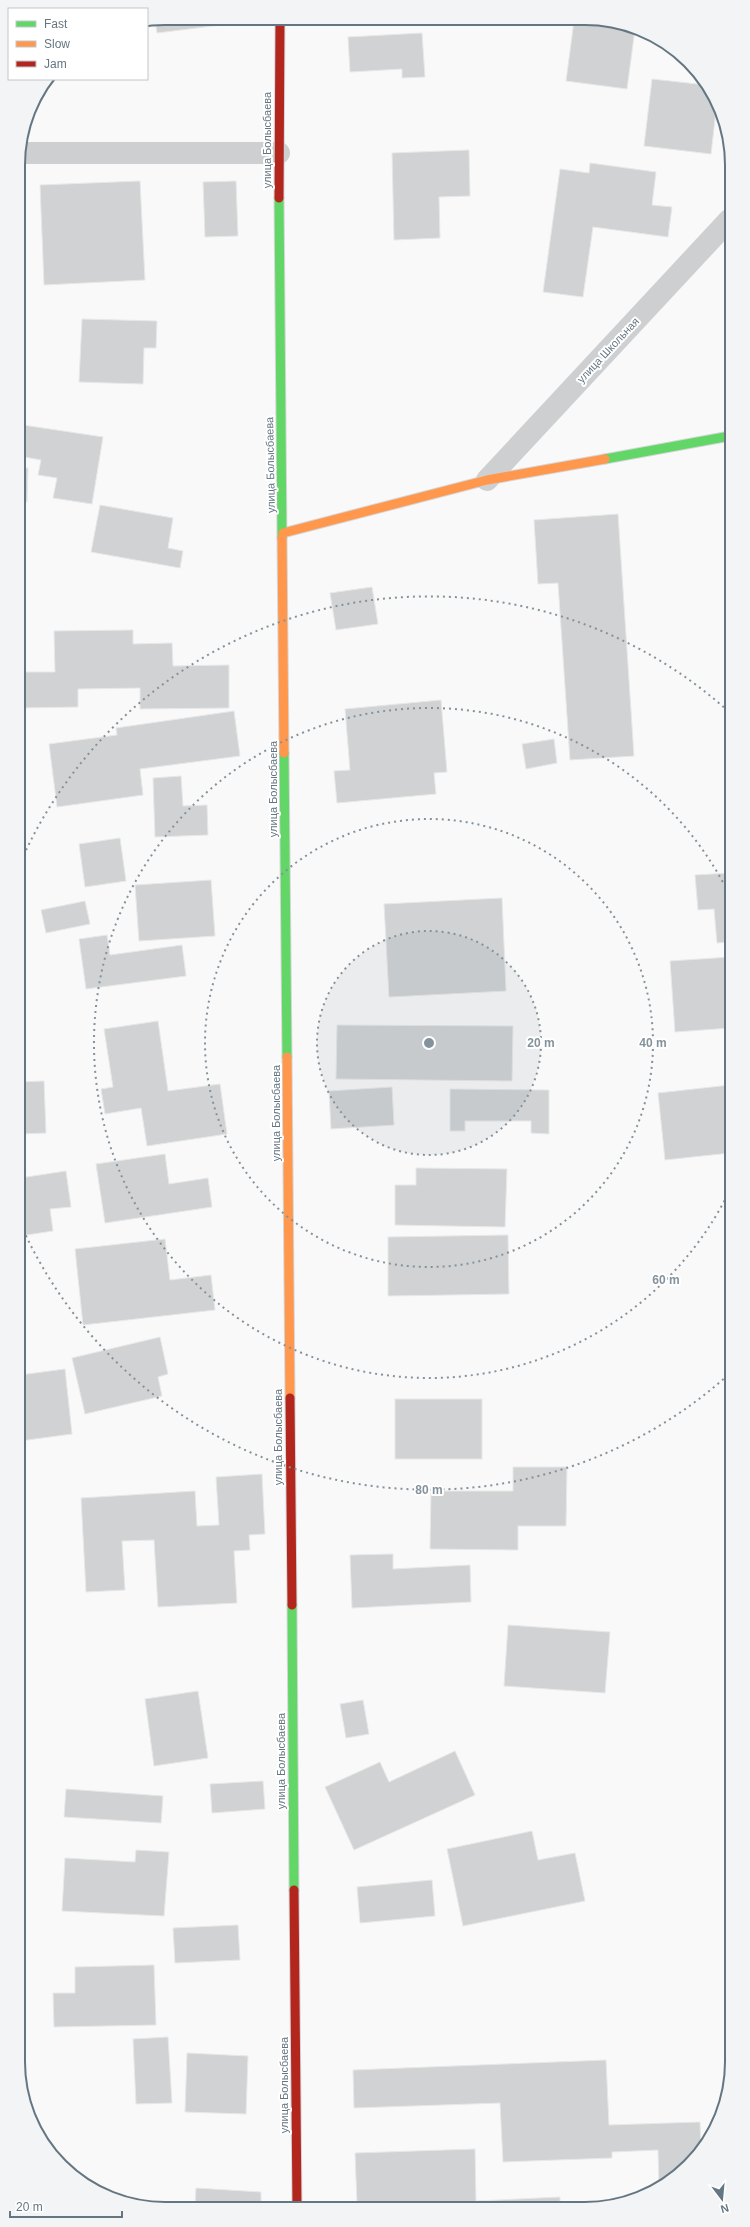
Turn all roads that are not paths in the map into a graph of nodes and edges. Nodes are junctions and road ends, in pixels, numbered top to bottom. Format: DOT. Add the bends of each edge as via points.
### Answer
graph roads {
  1 [pos="280,25"];
  2 [pos="25,153"];
  3 [pos="279,153"];
  4 [pos="725,224"];
  5 [pos="725,437"];
  6 [pos="487,480"];
  7 [pos="283,533"];
  8 [pos="297,2202"];
  1 -- 3 [label="street, улица Болысбаева"];
  2 -- 3 [label="street"];
  3 -- 7 [label="street, улица Болысбаева"];
  4 -- 6 [label="street, улица Школьная"];
  5 -- 6 [label="street"];
  6 -- 7 [label="street"];
  7 -- 8 [label="street, улица Болысбаева"];
}
